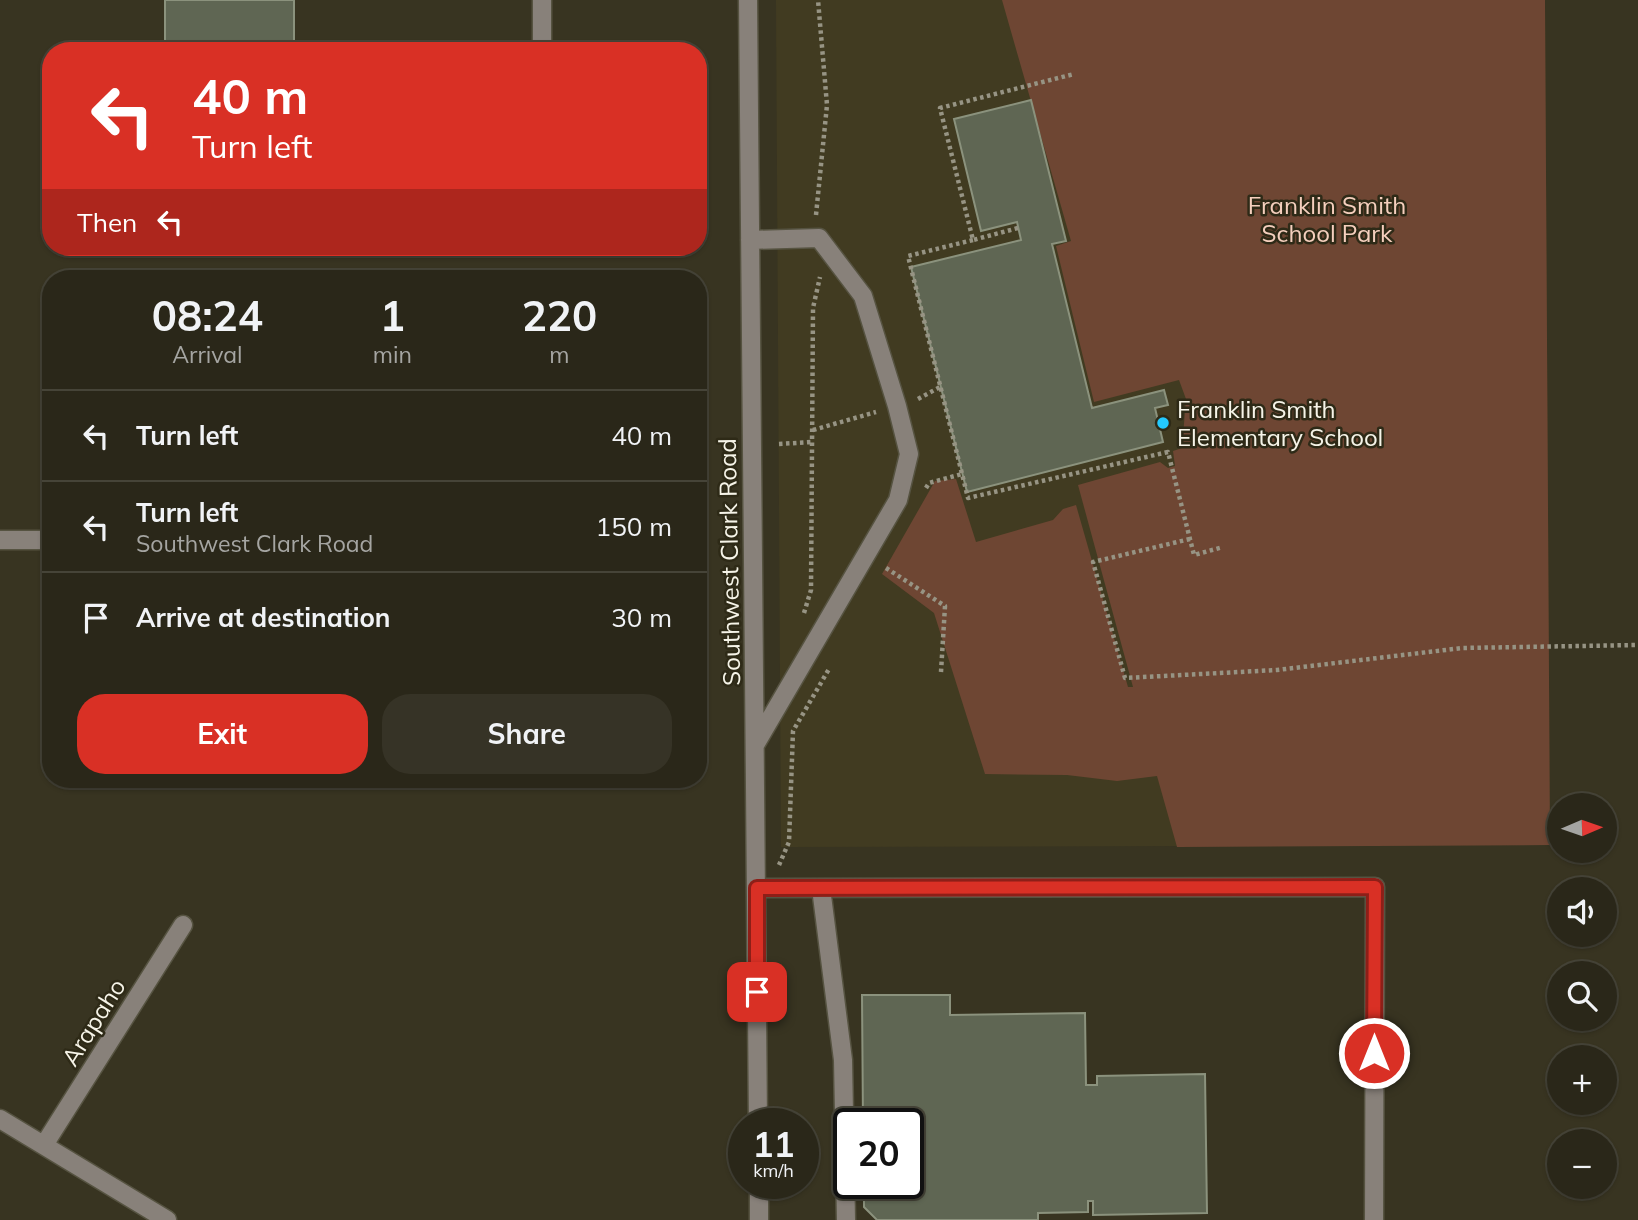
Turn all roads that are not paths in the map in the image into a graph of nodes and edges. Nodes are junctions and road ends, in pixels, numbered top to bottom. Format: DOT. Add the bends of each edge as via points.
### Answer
graph roads {
  1 [pos="542,0"];
  2 [pos="748,0"];
  3 [pos="542,42"];
  4 [pos="750,240"];
  5 [pos="0,540"];
  6 [pos="42,540"];
  7 [pos="755,745"];
  8 [pos="757,888"];
  9 [pos="821,888"];
  10 [pos="183,925"];
  11 [pos="758,1108"];
  12 [pos="0,1119"];
  13 [pos="44,1145"];
  14 [pos="759,1199"];
  15 [pos="167,1220"];
  16 [pos="759,1220"];
  17 [pos="846,1220"];
  18 [pos="1374,1220"];
  1 -- 3 [label="street"];
  2 -- 4 [label="street, Southwest Clark Road"];
  4 -- 7 [label="street, Southwest Clark Road"];
  4 -- 7 [label="street" via="819,238 863,296 909,454 898,500"];
  5 -- 6 [label="street"];
  7 -- 8 [label="street, Southwest Clark Road"];
  8 -- 9 [label="street"];
  8 -- 11 [label="street, Southwest Clark Road"];
  9 -- 17 [label="street" via="843,1060"];
  9 -- 18 [label="street" via="1375,887"];
  10 -- 13 [label="street, Arapaho"];
  12 -- 13 [label="street"];
  13 -- 15 [label="street"];
  14 -- 16 [label="street"];
}
